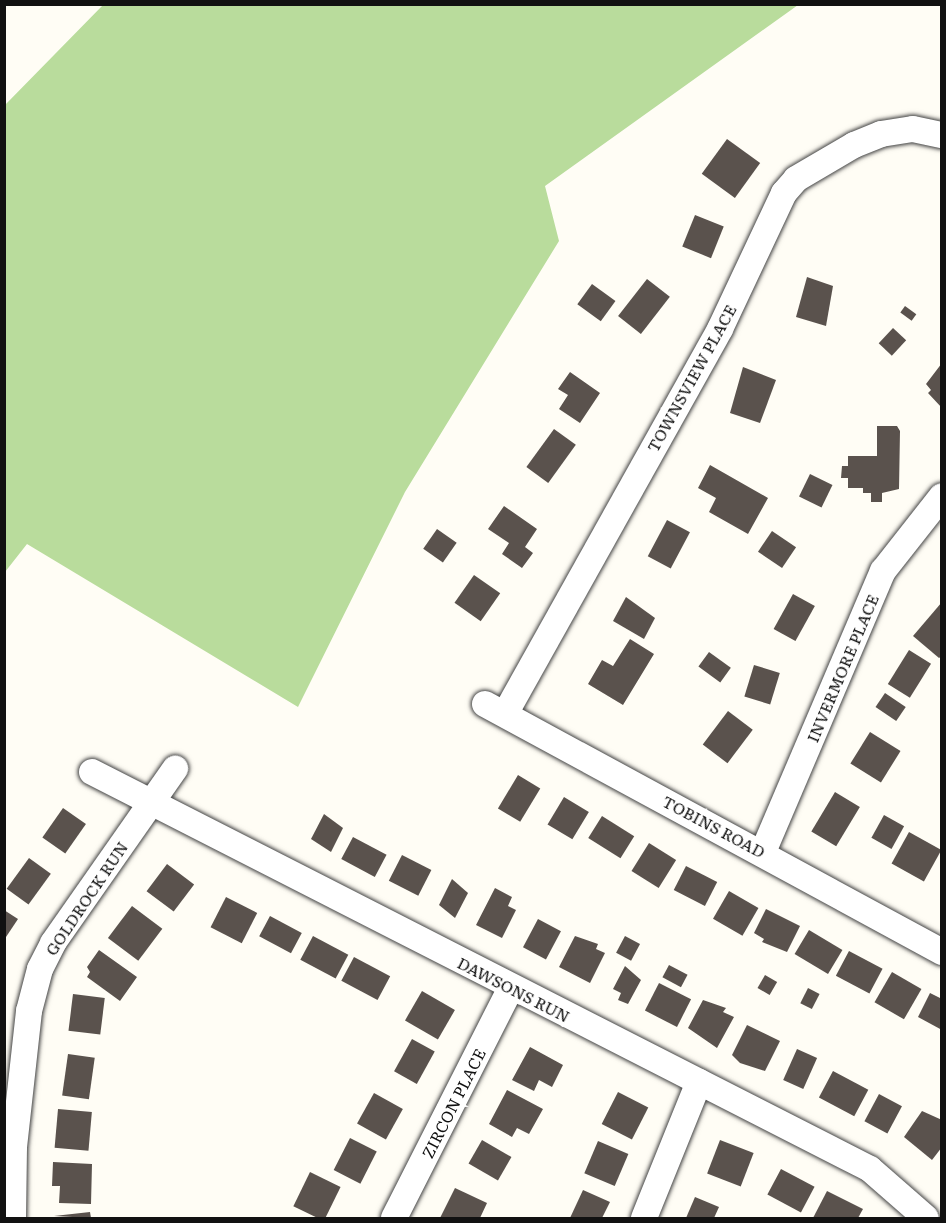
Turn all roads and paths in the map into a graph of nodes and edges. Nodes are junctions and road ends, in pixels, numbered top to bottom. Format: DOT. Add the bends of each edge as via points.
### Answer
graph roads {
  1 [pos="942,135"];
  2 [pos="942,496"];
  3 [pos="495,709"];
  4 [pos="175,769"];
  5 [pos="92,772"];
  6 [pos="152,804"];
  7 [pos="764,852"];
  8 [pos="942,952"];
  9 [pos="511,987"];
  10 [pos="699,1082"];
  11 [pos="9,1147"];
  12 [pos="13,1218"];
  13 [pos="394,1218"];
  14 [pos="644,1218"];
  15 [pos="926,1218"];
  1 -- 3 [label="street, TOWNSVIEW PLACE" via="913,129 881,134 796,179 784,194 720,329"];
  2 -- 7 [label="street, INVERMORE PLACE" via="883,571"];
  3 -- 7 [label="street, TOBINS ROAD"];
  4 -- 6 [label="street, GOLDROCK RUN"];
  5 -- 6 [label="street, DAWSONS RUN"];
  6 -- 9 [label="street, DAWSONS RUN"];
  6 -- 11 [label="street, GOLDROCK RUN" via="53,943 40,969 29,1011"];
  7 -- 8 [label="street, TOBINS ROAD"];
  9 -- 10 [label="street, DAWSONS RUN"];
  9 -- 13 [label="street, ZIRCON PLACE"];
  10 -- 14 [label="street"];
  10 -- 15 [label="street, DAWSONS RUN" via="870,1169"];
  11 -- 12 [label="street, GOLDROCK RUN"];
}
